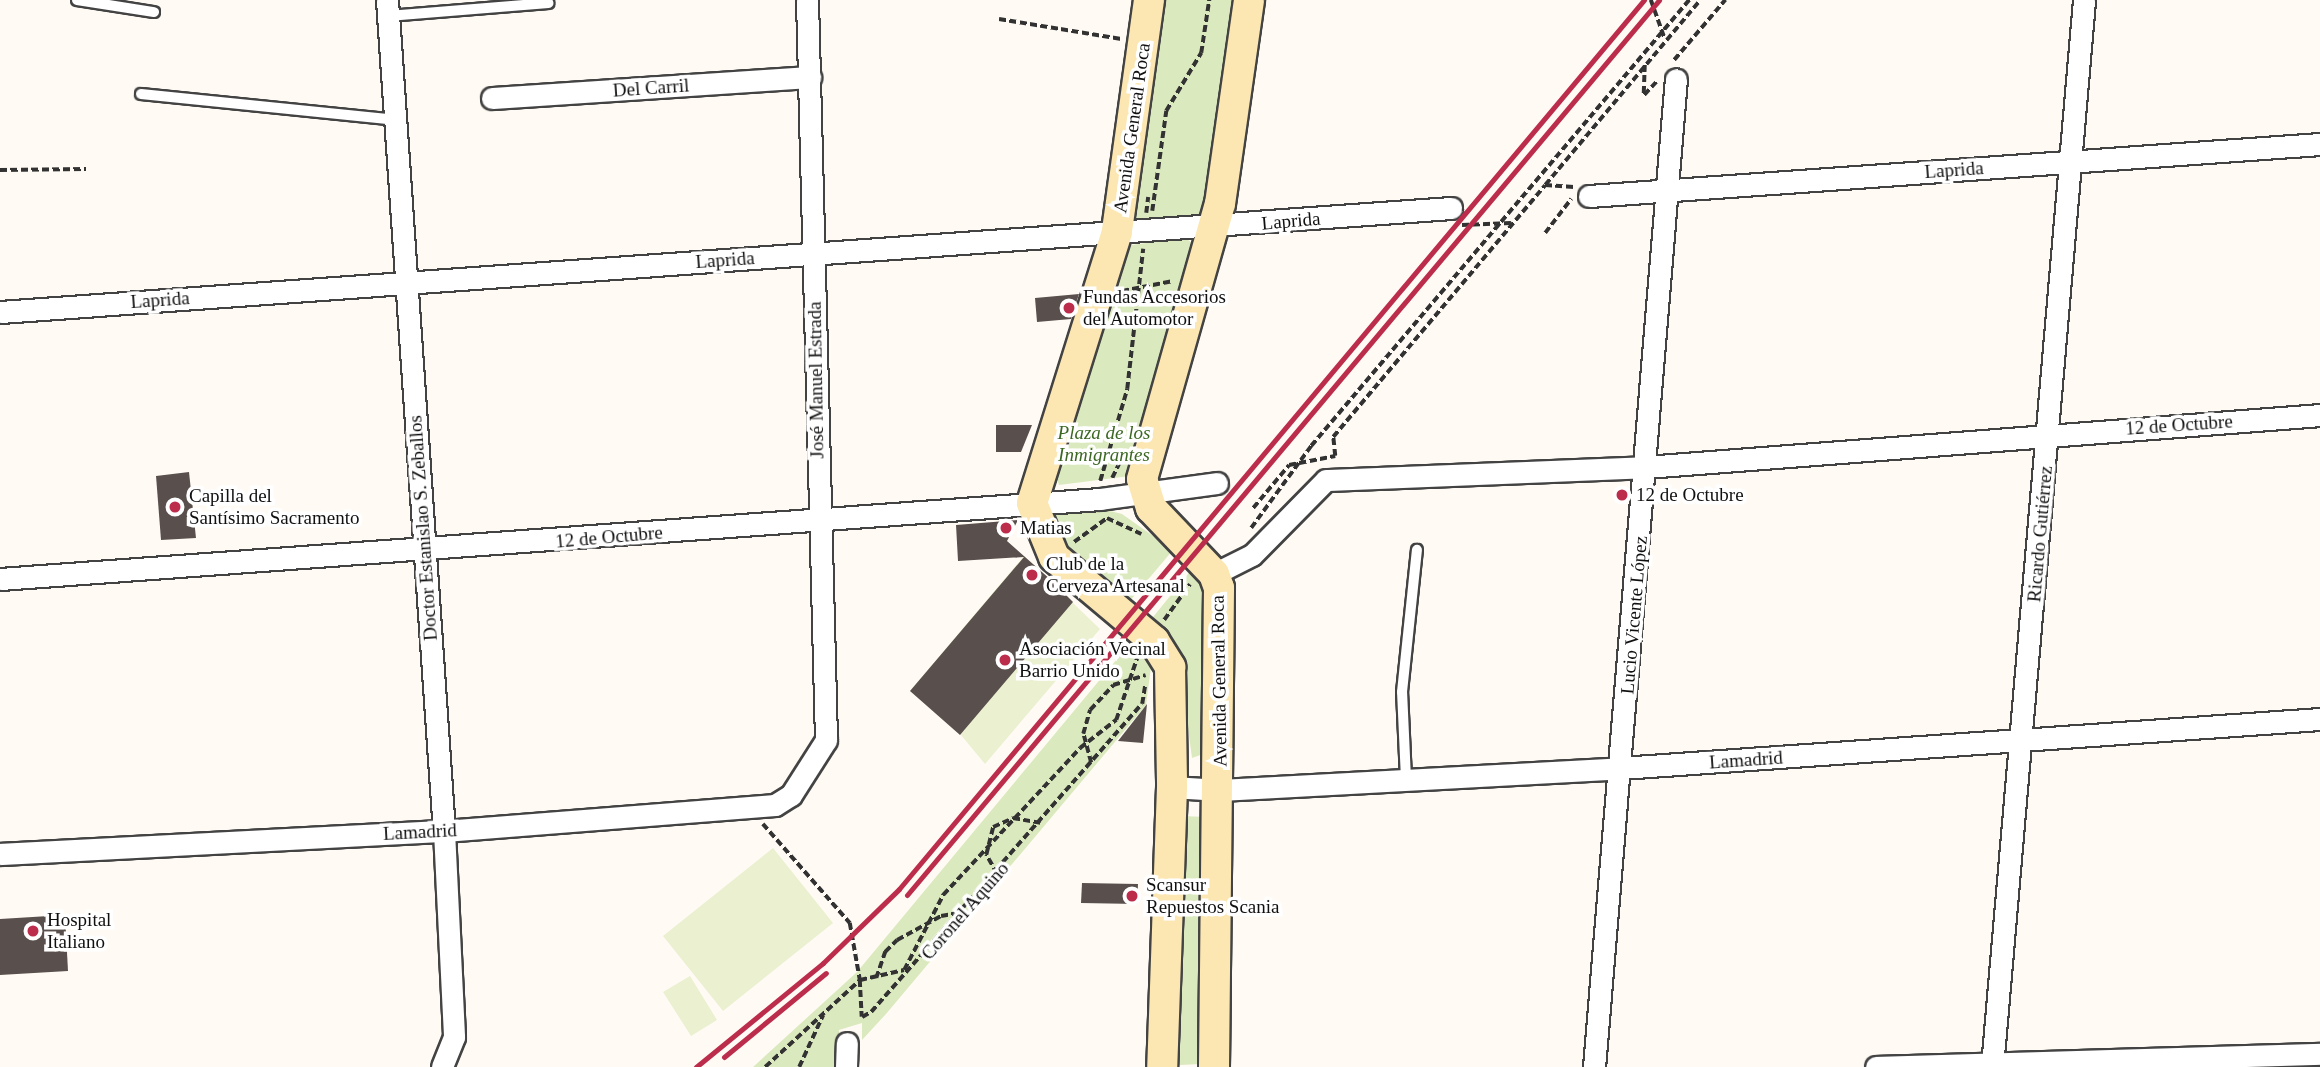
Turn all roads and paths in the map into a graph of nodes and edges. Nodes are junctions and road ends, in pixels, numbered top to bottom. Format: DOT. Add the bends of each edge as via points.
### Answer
graph roads {
  1 [pos="77,0"];
  2 [pos="807,0"];
  3 [pos="1149,0"];
  4 [pos="1249,0"];
  5 [pos="1651,0"];
  6 [pos="1689,0"];
  7 [pos="1700,0"];
  8 [pos="1725,0"];
  9 [pos="2084,0"];
  10 [pos="548,3"];
  11 [pos="388,8"];
  12 [pos="154,12"];
  13 [pos="999,19"];
  14 [pos="1661,34"];
  15 [pos="1665,39"];
  16 [pos="1143,42"];
  17 [pos="1646,63"];
  18 [pos="1670,72"];
  19 [pos="810,77"];
  20 [pos="141,94"];
  21 [pos="492,98"];
  22 [pos="1158,108"];
  23 [pos="395,120"];
  24 [pos="2320,144"];
  25 [pos="2071,163"];
  26 [pos="86,169"];
  27 [pos="0,170"];
  28 [pos="1545,185"];
  29 [pos="1671,189"];
  30 [pos="1589,196"];
  31 [pos="1163,212"];
  32 [pos="1453,217"];
  33 [pos="1500,223"];
  34 [pos="1511,223"];
  35 [pos="1215,227"];
  36 [pos="1545,233"];
  37 [pos="1125,240"];
  38 [pos="1157,248"];
  39 [pos="815,254"];
  40 [pos="1178,269"];
  41 [pos="1122,281"];
  42 [pos="1175,281"];
  43 [pos="406,283"];
  44 [pos="1119,292"];
  45 [pos="1171,293"];
  46 [pos="1114,304"];
  47 [pos="0,312"];
  48 [pos="2320,415"];
  49 [pos="2049,434"];
  50 [pos="1129,449"];
  51 [pos="1302,463"];
  52 [pos="1646,467"];
  53 [pos="1088,480"];
  54 [pos="1217,483"];
  55 [pos="1144,491"];
  56 [pos="1032,503"];
  57 [pos="1253,508"];
  58 [pos="818,521"];
  59 [pos="1249,534"];
  60 [pos="1417,551"];
  61 [pos="425,552"];
  62 [pos="1211,570"];
  63 [pos="0,579"];
  64 [pos="1149,651"];
  65 [pos="1146,676"];
  66 [pos="1129,678"];
  67 [pos="2320,719"];
  68 [pos="2020,743"];
  69 [pos="1085,744"];
  70 [pos="819,759"];
  71 [pos="1091,763"];
  72 [pos="1621,768"];
  73 [pos="1406,779"];
  74 [pos="1172,787"];
  75 [pos="1220,790"];
  76 [pos="754,806"];
  77 [pos="1018,818"];
  78 [pos="1041,823"];
  79 [pos="444,831"];
  80 [pos="0,854"];
  81 [pos="986,855"];
  82 [pos="997,875"];
  83 [pos="965,912"];
  84 [pos="930,920"];
  85 [pos="876,978"];
  86 [pos="860,980"];
  87 [pos="824,1013"];
  88 [pos="847,1043"];
  89 [pos="2320,1054"];
  90 [pos="446,1061"];
  91 [pos="802,1061"];
  92 [pos="1992,1066"];
  93 [pos="765,1067"];
  94 [pos="799,1067"];
  95 [pos="805,1067"];
  96 [pos="845,1067"];
  97 [pos="1162,1067"];
  98 [pos="1214,1067"];
  99 [pos="1594,1067"];
  100 [pos="1876,1067"];
  1 -- 12 [label="lane"];
  2 -- 19 [label="street, José Manuel Estrada"];
  3 -- 16 [label="main road, Avenida General Roca"];
  4 -- 35 [label="main road"];
  5 -- 14 [label="path"];
  6 -- 14 [label="path"];
  7 -- 15 [label="path"];
  8 -- 18 [label="path"];
  9 -- 25 [label="street, Ricardo Gutiérrez"];
  10 -- 11 [label="lane"];
  11 -- 23 [label="street, Doctor Estanislao S. Zeballos"];
  13 -- 16 [label="path"];
  14 -- 15 [label="path"];
  14 -- 33 [label="path"];
  15 -- 17 [label="path"];
  16 -- 37 [label="main road, Avenida General Roca"];
  17 -- 18 [label="path" via="1644,95"];
  17 -- 28 [label="path"];
  18 -- 29 [label="street, Lucio Vicente López"];
  19 -- 21 [label="street, Del Carril"];
  19 -- 39 [label="street, José Manuel Estrada"];
  20 -- 23 [label="lane"];
  22 -- 31 [label="path" via="1146,213"];
  23 -- 43 [label="street, Doctor Estanislao S. Zeballos"];
  24 -- 25 [label="street, Laprida"];
  25 -- 29 [label="street, Laprida"];
  25 -- 49 [label="street, Ricardo Gutiérrez"];
  26 -- 27 [label="path"];
  28 -- 34 [label="path"];
  28 -- 36 [label="path" via="1581,187"];
  29 -- 30 [label="street, Laprida"];
  29 -- 52 [label="street, Lucio Vicente López"];
  32 -- 33 [label="path"];
  32 -- 35 [label="street, Laprida"];
  33 -- 34 [label="path"];
  33 -- 51 [label="path"];
  34 -- 51 [label="path" via="1333,437 1335,456"];
  35 -- 37 [label="street, Laprida"];
  35 -- 55 [label="main road" via="1144,469"];
  37 -- 38 [label="path"];
  37 -- 39 [label="street, Laprida"];
  37 -- 56 [label="main road, Avenida General Roca"];
  39 -- 43 [label="street, Laprida"];
  39 -- 58 [label="street, José Manuel Estrada"];
  40 -- 42 [label="path"];
  41 -- 44 [label="path"];
  42 -- 44 [label="path"];
  42 -- 45 [label="path"];
  43 -- 47 [label="street, Laprida"];
  43 -- 61 [label="street, Doctor Estanislao S. Zeballos"];
  44 -- 46 [label="path"];
  48 -- 49 [label="street, 12 de Octubre"];
  49 -- 52 [label="street, 12 de Octubre"];
  49 -- 68 [label="street, Ricardo Gutiérrez"];
  50 -- 53 [label="path" via="1112,479"];
  51 -- 57 [label="path" via="1289,465"];
  51 -- 59 [label="path"];
  52 -- 62 [label="street, 12 de Octubre" via="1326,480 1252,555"];
  52 -- 72 [label="street, Lucio Vicente López"];
  54 -- 55 [label="street, 12 de Octubre"];
  55 -- 56 [label="street, 12 de Octubre"];
  55 -- 62 [label="main road" via="1166,527"];
  56 -- 58 [label="street, 12 de Octubre"];
  56 -- 64 [label="main road" via="1054,557"];
  58 -- 61 [label="street, 12 de Octubre"];
  58 -- 70 [label="street, José Manuel Estrada" via="826,740"];
  60 -- 73 [label="lane" via="1402,692"];
  61 -- 63 [label="street, 12 de Octubre"];
  61 -- 79 [label="street, Doctor Estanislao S. Zeballos"];
  62 -- 64 [label="path"];
  62 -- 75 [label="main road, Avenida General Roca" via="1219,598"];
  64 -- 65 [label="path, Coronel Aquino"];
  64 -- 66 [label="path"];
  64 -- 74 [label="main road" via="1164,653 1174,688"];
  65 -- 66 [label="path"];
  65 -- 71 [label="path, Coronel Aquino" via="1142,704"];
  66 -- 69 [label="path" via="1116,720"];
  66 -- 69 [label="path" via="1090,710"];
  67 -- 68 [label="street, Lamadrid"];
  68 -- 72 [label="street, Lamadrid"];
  68 -- 92 [label="street, Ricardo Gutiérrez"];
  69 -- 71 [label="path"];
  69 -- 77 [label="path"];
  70 -- 76 [label="street, Lamadrid" via="792,795"];
  71 -- 78 [label="path, Coronel Aquino"];
  72 -- 73 [label="street, Lamadrid"];
  72 -- 99 [label="street, Lucio Vicente López"];
  73 -- 75 [label="street, Lamadrid"];
  74 -- 75 [label="street, Lamadrid"];
  74 -- 97 [label="main road"];
  75 -- 98 [label="main road, Avenida General Roca"];
  76 -- 79 [label="street, Lamadrid"];
  76 -- 86 [label="path" via="850,923"];
  77 -- 78 [label="path"];
  77 -- 81 [label="path"];
  77 -- 81 [label="path" via="993,827"];
  78 -- 82 [label="path, Coronel Aquino"];
  79 -- 80 [label="street, Lamadrid"];
  79 -- 90 [label="street, Doctor Estanislao S. Zeballos"];
  81 -- 82 [label="path"];
  81 -- 84 [label="path" via="943,895"];
  82 -- 83 [label="path, Coronel Aquino"];
  83 -- 84 [label="path"];
  83 -- 86 [label="path, Coronel Aquino" via="862,1017"];
  84 -- 85 [label="path" via="885,952"];
  84 -- 85 [label="path" via="904,970"];
  85 -- 86 [label="path"];
  86 -- 87 [label="path"];
  87 -- 91 [label="path"];
  87 -- 93 [label="path"];
  88 -- 96 [label="street"];
  89 -- 92 [label="street"];
  91 -- 94 [label="path"];
  91 -- 95 [label="path"];
  92 -- 100 [label="street"];
}
